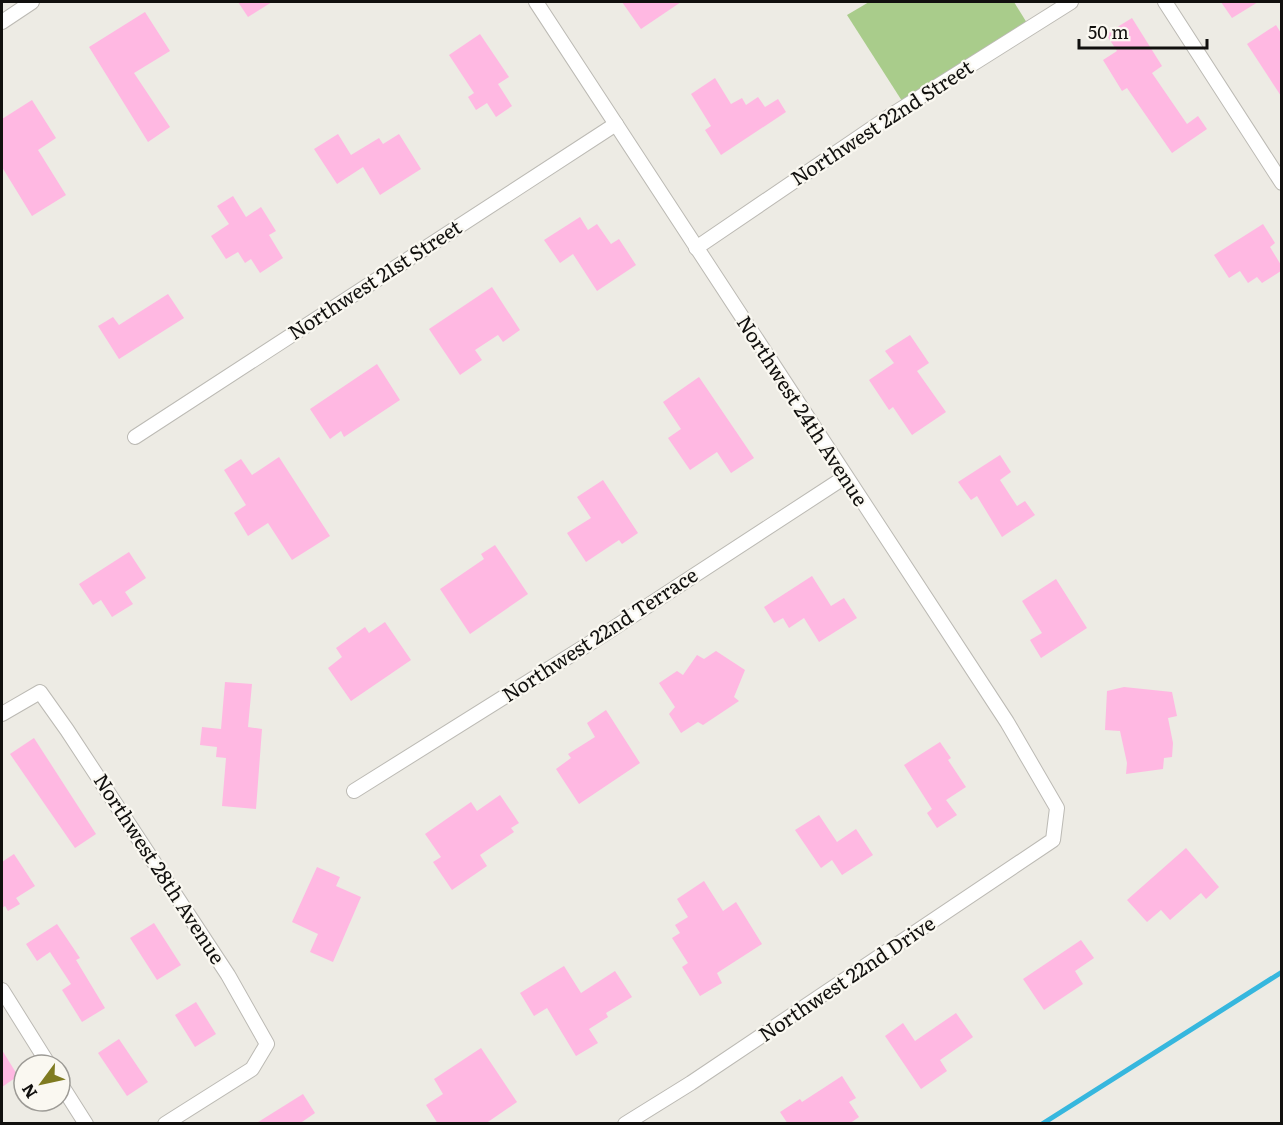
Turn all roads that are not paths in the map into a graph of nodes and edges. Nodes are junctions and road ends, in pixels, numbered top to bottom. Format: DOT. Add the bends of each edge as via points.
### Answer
graph roads {
  1 [pos="32,2"];
  2 [pos="536,2"];
  3 [pos="1071,2"];
  4 [pos="1165,2"];
  5 [pos="2,22"];
  6 [pos="616,124"];
  7 [pos="1281,183"];
  8 [pos="696,248"];
  9 [pos="135,437"];
  10 [pos="845,477"];
  11 [pos="2,714"];
  12 [pos="354,792"];
  13 [pos="1055,824"];
  14 [pos="2,990"];
  15 [pos="41,1053"];
  16 [pos="72,1102"];
  17 [pos="86,1124"];
  18 [pos="165,1124"];
  19 [pos="625,1124"];
  1 -- 5 [label="street"];
  2 -- 6 [label="street, Northwest 24th Avenue"];
  3 -- 8 [label="street, Northwest 22nd Street" via="894,113"];
  4 -- 7 [label="street"];
  6 -- 8 [label="street, Northwest 24th Avenue"];
  6 -- 9 [label="street, Northwest 21st Street"];
  8 -- 10 [label="street, Northwest 24th Avenue"];
  10 -- 12 [label="street, Northwest 22nd Terrace"];
  10 -- 13 [label="street, Northwest 24th Avenue" via="1007,722 1057,808"];
  11 -- 18 [label="street, Northwest 28th Avenue" via="38,693 67,729 228,975 267,1044 252,1068"];
  13 -- 19 [label="street, Northwest 22nd Drive" via="1053,840 1026,859"];
  14 -- 15 [label="street"];
  16 -- 17 [label="street"];
}
